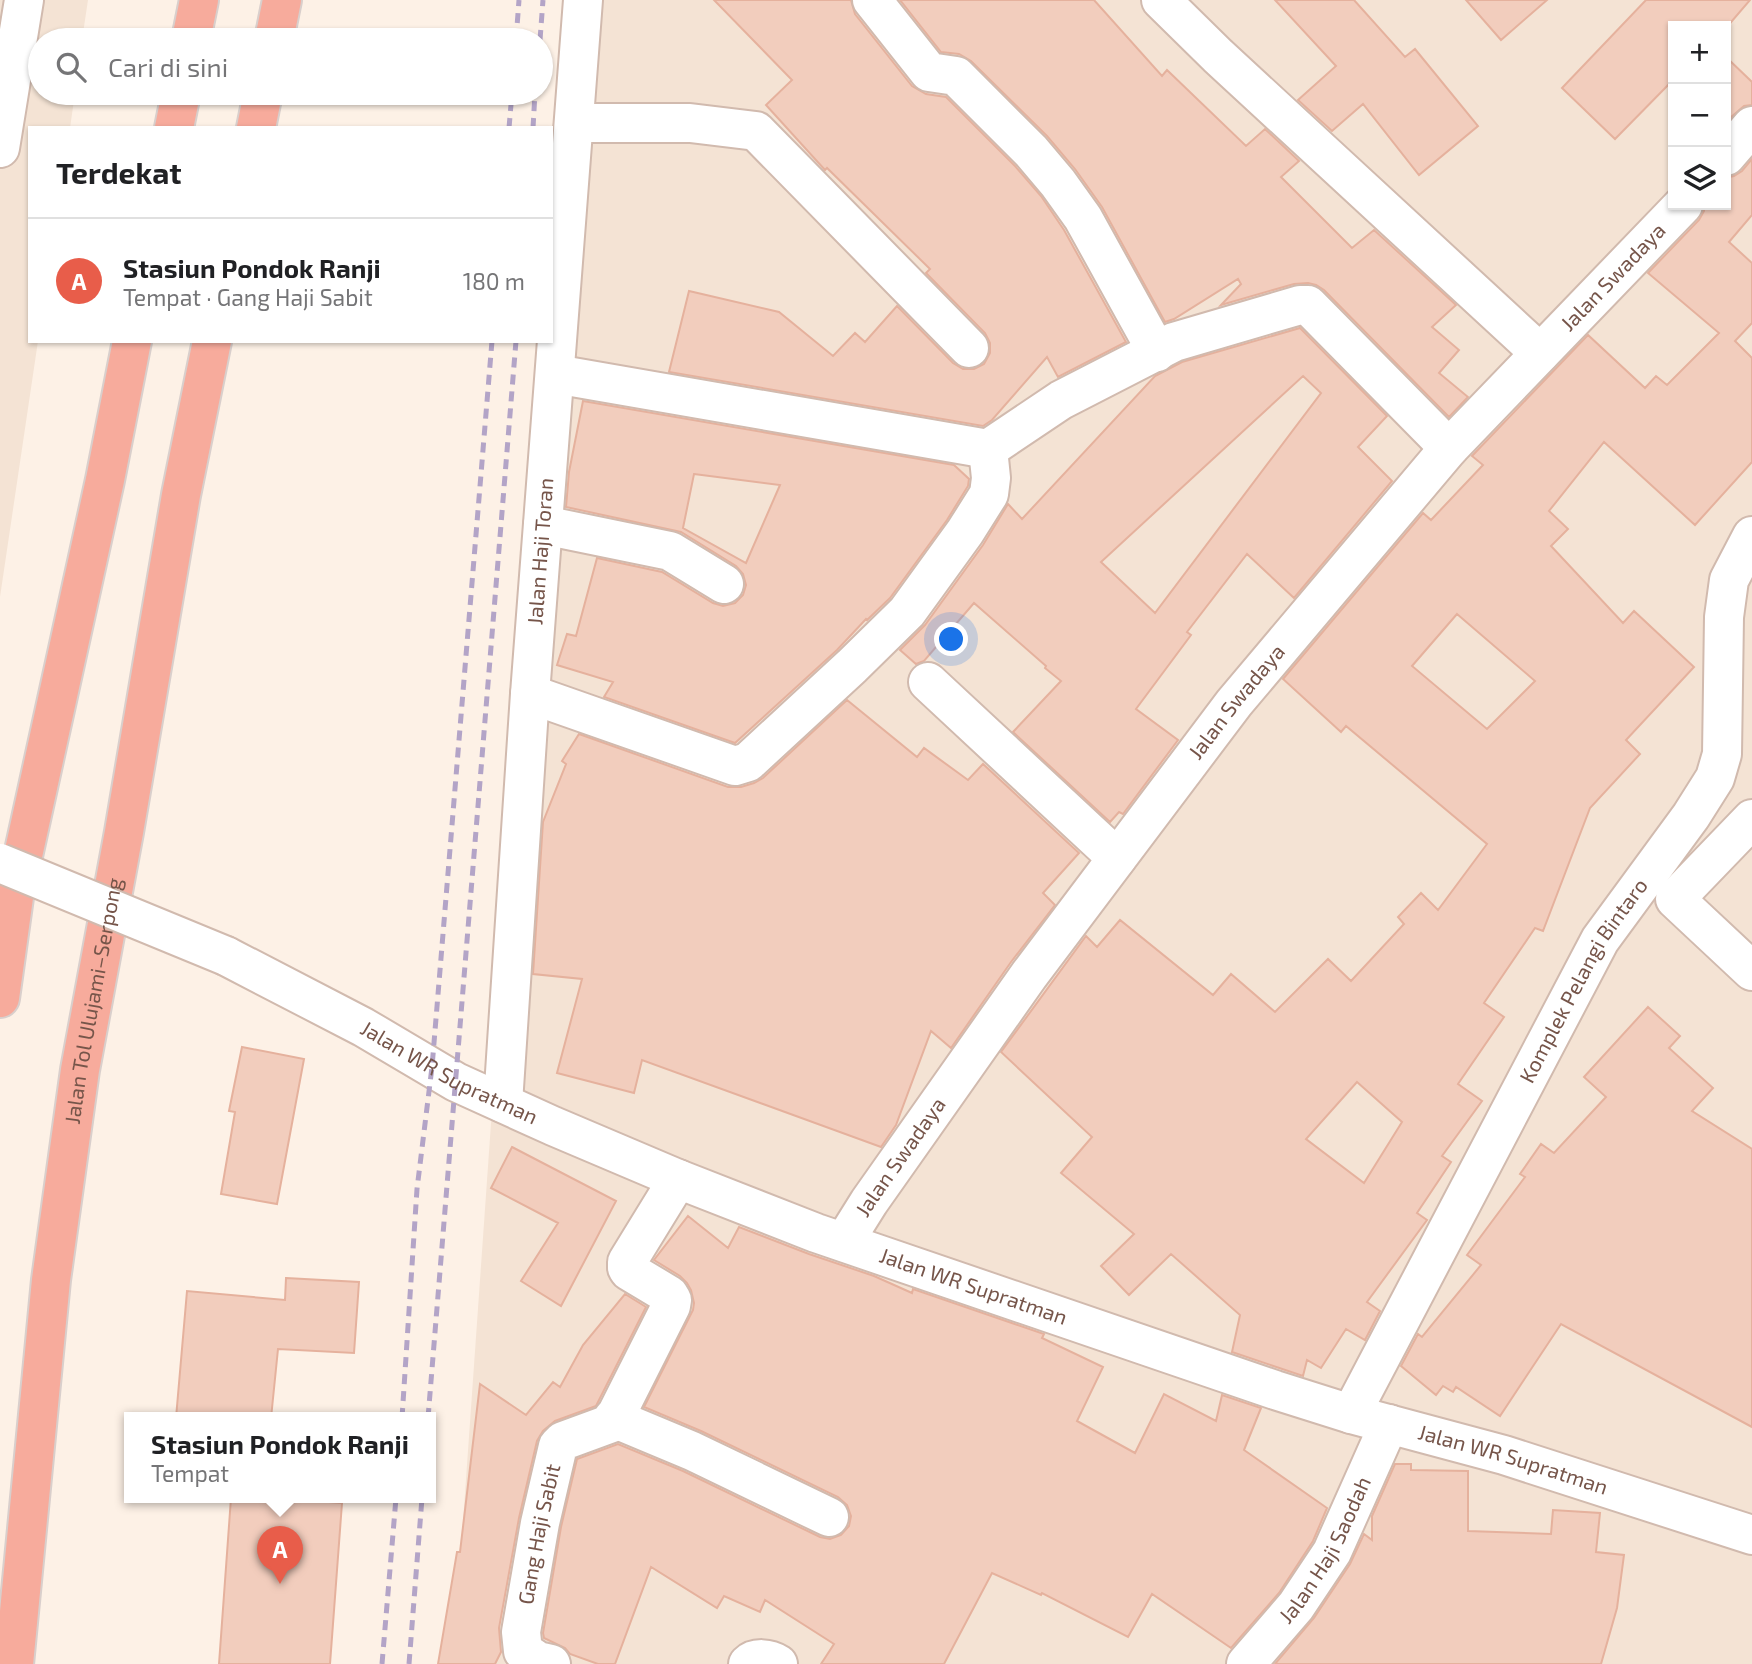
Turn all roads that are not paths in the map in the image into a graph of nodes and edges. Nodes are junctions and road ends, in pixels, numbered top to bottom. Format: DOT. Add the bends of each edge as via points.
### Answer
graph roads {
  1 [pos="23,0"];
  2 [pos="199,0"];
  3 [pos="282,0"];
  4 [pos="587,0"];
  5 [pos="872,0"];
  6 [pos="1161,0"];
  7 [pos="193,28"];
  8 [pos="276,28"];
  9 [pos="179,105"];
  10 [pos="261,105"];
  11 [pos="574,123"];
  12 [pos="174,126"];
  13 [pos="256,126"];
  14 [pos="1752,126"];
  15 [pos="0,148"];
  16 [pos="1731,150"];
  17 [pos="1678,210"];
  18 [pos="132,343"];
  19 [pos="212,343"];
  20 [pos="969,348"];
  21 [pos="1157,352"];
  22 [pos="1540,353"];
  23 [pos="555,374"];
  24 [pos="988,449"];
  25 [pos="1449,449"];
  26 [pos="543,525"];
  27 [pos="1752,536"];
  28 [pos="724,584"];
  29 [pos="928,682"];
  30 [pos="530,694"];
  31 [pos="1752,820"];
  32 [pos="1117,858"];
  33 [pos="0,863"];
  34 [pos="1752,971"];
  35 [pos="0,998"];
  36 [pos="503,1103"];
  37 [pos="678,1179"];
  38 [pos="844,1242"];
  39 [pos="1351,1414"];
  40 [pos="614,1418"];
  41 [pos="1389,1424"];
  42 [pos="829,1517"];
  43 [pos="1752,1535"];
  44 [pos="14,1664"];
  45 [pos="551,1664"];
  46 [pos="748,1664"];
  47 [pos="778,1664"];
  48 [pos="1246,1664"];
  1 -- 15 [label="street"];
  2 -- 7 [label="highway"];
  3 -- 8 [label="highway"];
  4 -- 11 [label="street, Jalan Haji Toran"];
  5 -- 21 [label="street" via="929,72 956,76 1058,183 1083,218"];
  6 -- 22 [label="street"];
  9 -- 12 [label="highway"];
  10 -- 13 [label="highway"];
  11 -- 20 [label="street" via="690,123 756,131"];
  11 -- 23 [label="street, Jalan Haji Toran"];
  14 -- 16 [label="street"];
  17 -- 22 [label="street, Jalan Swadaya"];
  18 -- 35 [label="highway" via="14,897"];
  19 -- 44 [label="highway, Jalan Tol Ulujami–Serpong" via="80,1070 51,1280"];
  21 -- 24 [label="street" via="1061,400"];
  21 -- 25 [label="street" via="1174,342 1308,305"];
  22 -- 25 [label="street, Jalan Swadaya"];
  23 -- 24 [label="street"];
  23 -- 26 [label="street, Jalan Haji Toran"];
  24 -- 30 [label="street" via="989,494 907,612 748,762 735,766"];
  25 -- 32 [label="street, Jalan Swadaya" via="1234,703"];
  26 -- 28 [label="street" via="670,551"];
  26 -- 30 [label="street, Jalan Haji Toran"];
  27 -- 39 [label="street, Komplek Pelangi Bintaro" via="1729,579 1722,754 1715,778 1600,940"];
  29 -- 32 [label="street"];
  30 -- 36 [label="street, Jalan Haji Toran"];
  31 -- 34 [label="street" via="1675,899"];
  32 -- 38 [label="street, Jalan Swadaya" via="946,1091"];
  33 -- 36 [label="street, Jalan WR Supratman, bridge" via="226,956"];
  36 -- 37 [label="street, Jalan WR Supratman"];
  37 -- 38 [label="street, Jalan WR Supratman"];
  37 -- 40 [label="street" via="627,1262 629,1271 672,1300"];
  38 -- 39 [label="street, Jalan WR Supratman"];
  39 -- 41 [label="street, Jalan WR Supratman"];
  40 -- 42 [label="street"];
  40 -- 45 [label="street, Gang Haji Sabit" via="558,1446 521,1632 523,1651"];
  41 -- 43 [label="street, Jalan WR Supratman" via="1504,1455"];
  41 -- 48 [label="street, Jalan Haji Saodah" via="1332,1552 1297,1606"];
  46 -- 47 [label="street" via="761,1659"];
}
